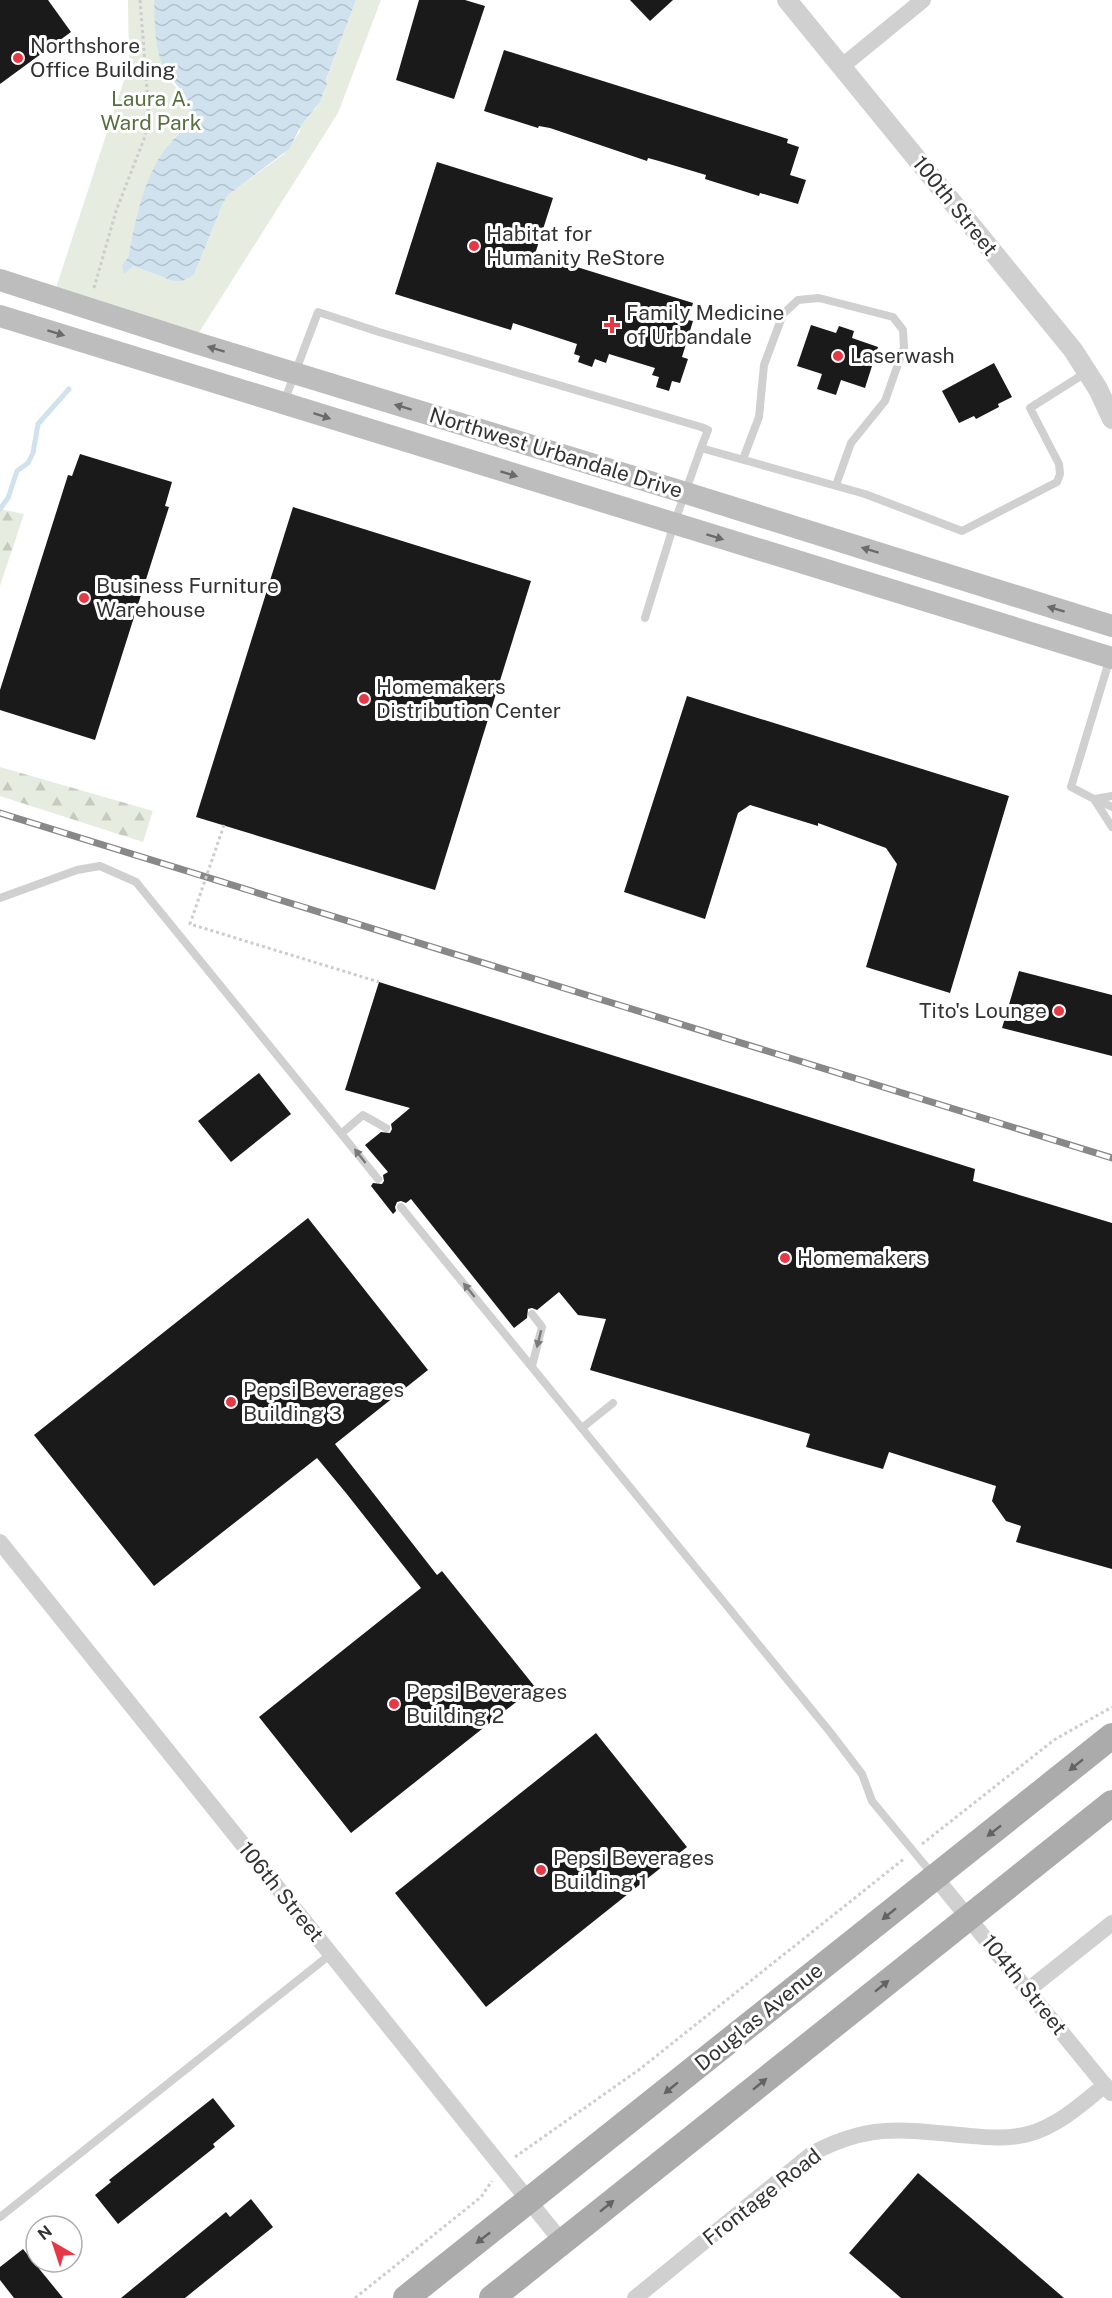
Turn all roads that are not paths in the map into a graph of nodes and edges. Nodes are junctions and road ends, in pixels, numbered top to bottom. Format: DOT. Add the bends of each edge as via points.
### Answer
graph roads {
  1 [pos="787,0"];
  2 [pos="922,0"];
  3 [pos="841,67"];
  4 [pos="0,280"];
  5 [pos="0,316"];
  6 [pos="1087,372"];
  7 [pos="294,374"];
  8 [pos="283,403"];
  9 [pos="1112,419"];
  10 [pos="701,448"];
  11 [pos="743,459"];
  12 [pos="836,485"];
  13 [pos="686,493"];
  14 [pos="674,524"];
  15 [pos="645,618"];
  16 [pos="1112,626"];
  17 [pos="1111,655"];
  18 [pos="1112,796"];
  19 [pos="1094,799"];
  20 [pos="1112,807"];
  21 [pos="1112,827"];
  22 [pos="0,898"];
  23 [pos="386,1128"];
  24 [pos="342,1133"];
  25 [pos="378,1179"];
  26 [pos="401,1207"];
  27 [pos="532,1314"];
  28 [pos="532,1366"];
  29 [pos="613,1403"];
  30 [pos="582,1428"];
  31 [pos="0,1542"];
  32 [pos="1112,1736"];
  33 [pos="1112,1803"];
  34 [pos="935,1878"];
  35 [pos="968,1917"];
  36 [pos="1112,1923"];
  37 [pos="331,1954"];
  38 [pos="1028,1990"];
  39 [pos="1109,2089"];
  40 [pos="529,2201"];
  41 [pos="0,2217"];
  42 [pos="562,2242"];
  43 [pos="406,2298"];
  44 [pos="492,2298"];
  45 [pos="635,2298"];
  1 -- 3 [label="street, 100th Street"];
  2 -- 3 [label="street"];
  3 -- 6 [label="street, 100th Street"];
  7 -- 4 [label="main road, Northwest Urbandale Drive, one-way"];
  5 -- 8 [label="main road, Northwest Urbandale Drive, one-way"];
  6 -- 9 [label="street, 100th Street"];
  6 -- 12 [label="lane" via="1030,408 1059,464 1056,482 962,531"];
  7 -- 8 [label="lane"];
  7 -- 10 [label="lane" via="318,312 701,427 708,430"];
  13 -- 7 [label="main road, Northwest Urbandale Drive, one-way"];
  8 -- 14 [label="main road, Northwest Urbandale Drive, one-way"];
  10 -- 11 [label="lane"];
  10 -- 13 [label="lane"];
  11 -- 12 [label="lane"];
  11 -- 12 [label="lane" via="759,417 764,365 783,314 798,300 819,298 893,317 903,330 904,347 885,401 851,443"];
  13 -- 14 [label="lane"];
  16 -- 13 [label="main road, Northwest Urbandale Drive, one-way"];
  14 -- 15 [label="lane"];
  14 -- 17 [label="main road, Northwest Urbandale Drive, one-way"];
  17 -- 19 [label="lane" via="1071,787"];
  18 -- 19 [label="lane"];
  19 -- 20 [label="lane"];
  19 -- 21 [label="lane"];
  22 -- 24 [label="lane" via="77,870 100,866 136,882"];
  23 -- 24 [label="lane" via="363,1115"];
  25 -- 24 [label="lane, one-way"];
  28 -- 26 [label="lane, one-way"];
  27 -- 28 [label="lane, one-way" via="542,1327"];
  28 -- 30 [label="lane"];
  29 -- 30 [label="lane"];
  30 -- 34 [label="lane" via="830,1732 862,1774 872,1801"];
  31 -- 37 [label="street, 106th Street"];
  32 -- 34 [label="main road, Douglas Avenue, one-way"];
  33 -- 35 [label="main road"];
  34 -- 35 [label="street, 104th Street"];
  34 -- 40 [label="main road, Douglas Avenue, one-way"];
  35 -- 38 [label="street, 104th Street"];
  42 -- 35 [label="main road, one-way"];
  36 -- 38 [label="street"];
  37 -- 40 [label="street, 106th Street"];
  37 -- 41 [label="lane"];
  38 -- 39 [label="street, 104th Street"];
  39 -- 45 [label="street, Frontage Road" via="1049,2126 1007,2138 885,2129 839,2139 813,2153"];
  40 -- 42 [label="street, 106th Street"];
  40 -- 43 [label="main road, Douglas Avenue, one-way"];
  42 -- 44 [label="main road"];
}
